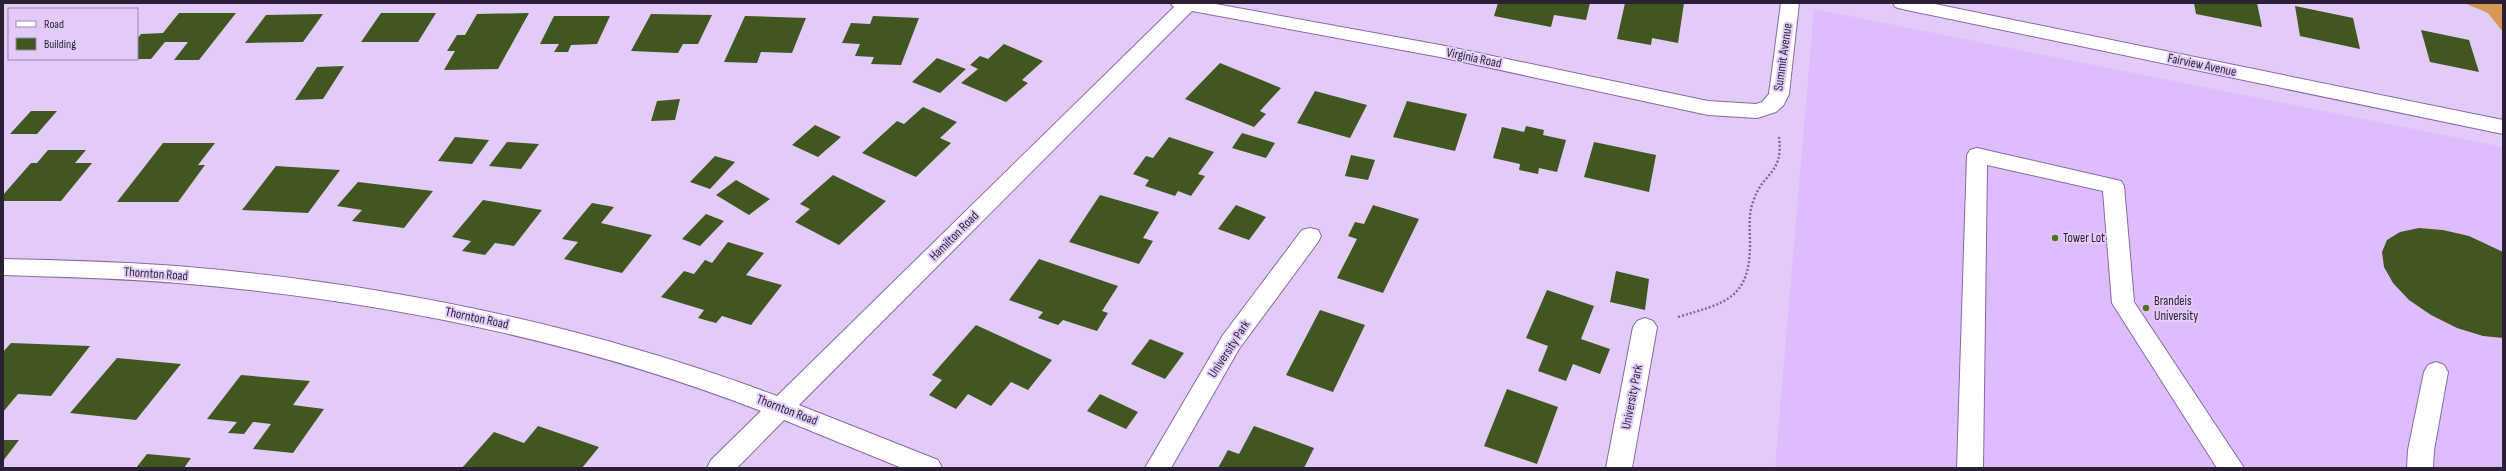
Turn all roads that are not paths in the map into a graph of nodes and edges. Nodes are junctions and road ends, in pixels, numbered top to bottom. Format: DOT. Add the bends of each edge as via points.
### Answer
graph roads {
  1 [pos="1790,3"];
  2 [pos="1902,3"];
  3 [pos="1184,4"];
  4 [pos="1769,107"];
  5 [pos="2503,127"];
  6 [pos="1310,236"];
  7 [pos="3,267"];
  8 [pos="1645,327"];
  9 [pos="2436,372"];
  10 [pos="781,407"];
  11 [pos="720,468"];
  12 [pos="929,468"];
  13 [pos="1158,468"];
  14 [pos="1618,468"];
  15 [pos="1970,468"];
  16 [pos="2231,468"];
  17 [pos="2420,468"];
  1 -- 4 [label="street, Summit Avenue" via="1779,94"];
  2 -- 5 [label="street, Fairview Avenue"];
  3 -- 4 [label="street, Virginia Road" via="1440,51 1708,108 1743,112"];
  3 -- 10 [label="street, Hamilton Road"];
  6 -- 13 [label="street, University Park" via="1231,342"];
  7 -- 10 [label="street, Thornton Road" via="179,275 331,293 435,310 524,328 608,350"];
  8 -- 14 [label="street, University Park"];
  9 -- 17 [label="street" via="2420,450"];
  10 -- 11 [label="street, Hamilton Road"];
  10 -- 12 [label="street, Thornton Road"];
  15 -- 16 [label="street" via="1977,155 2113,186 2123,303"];
}
